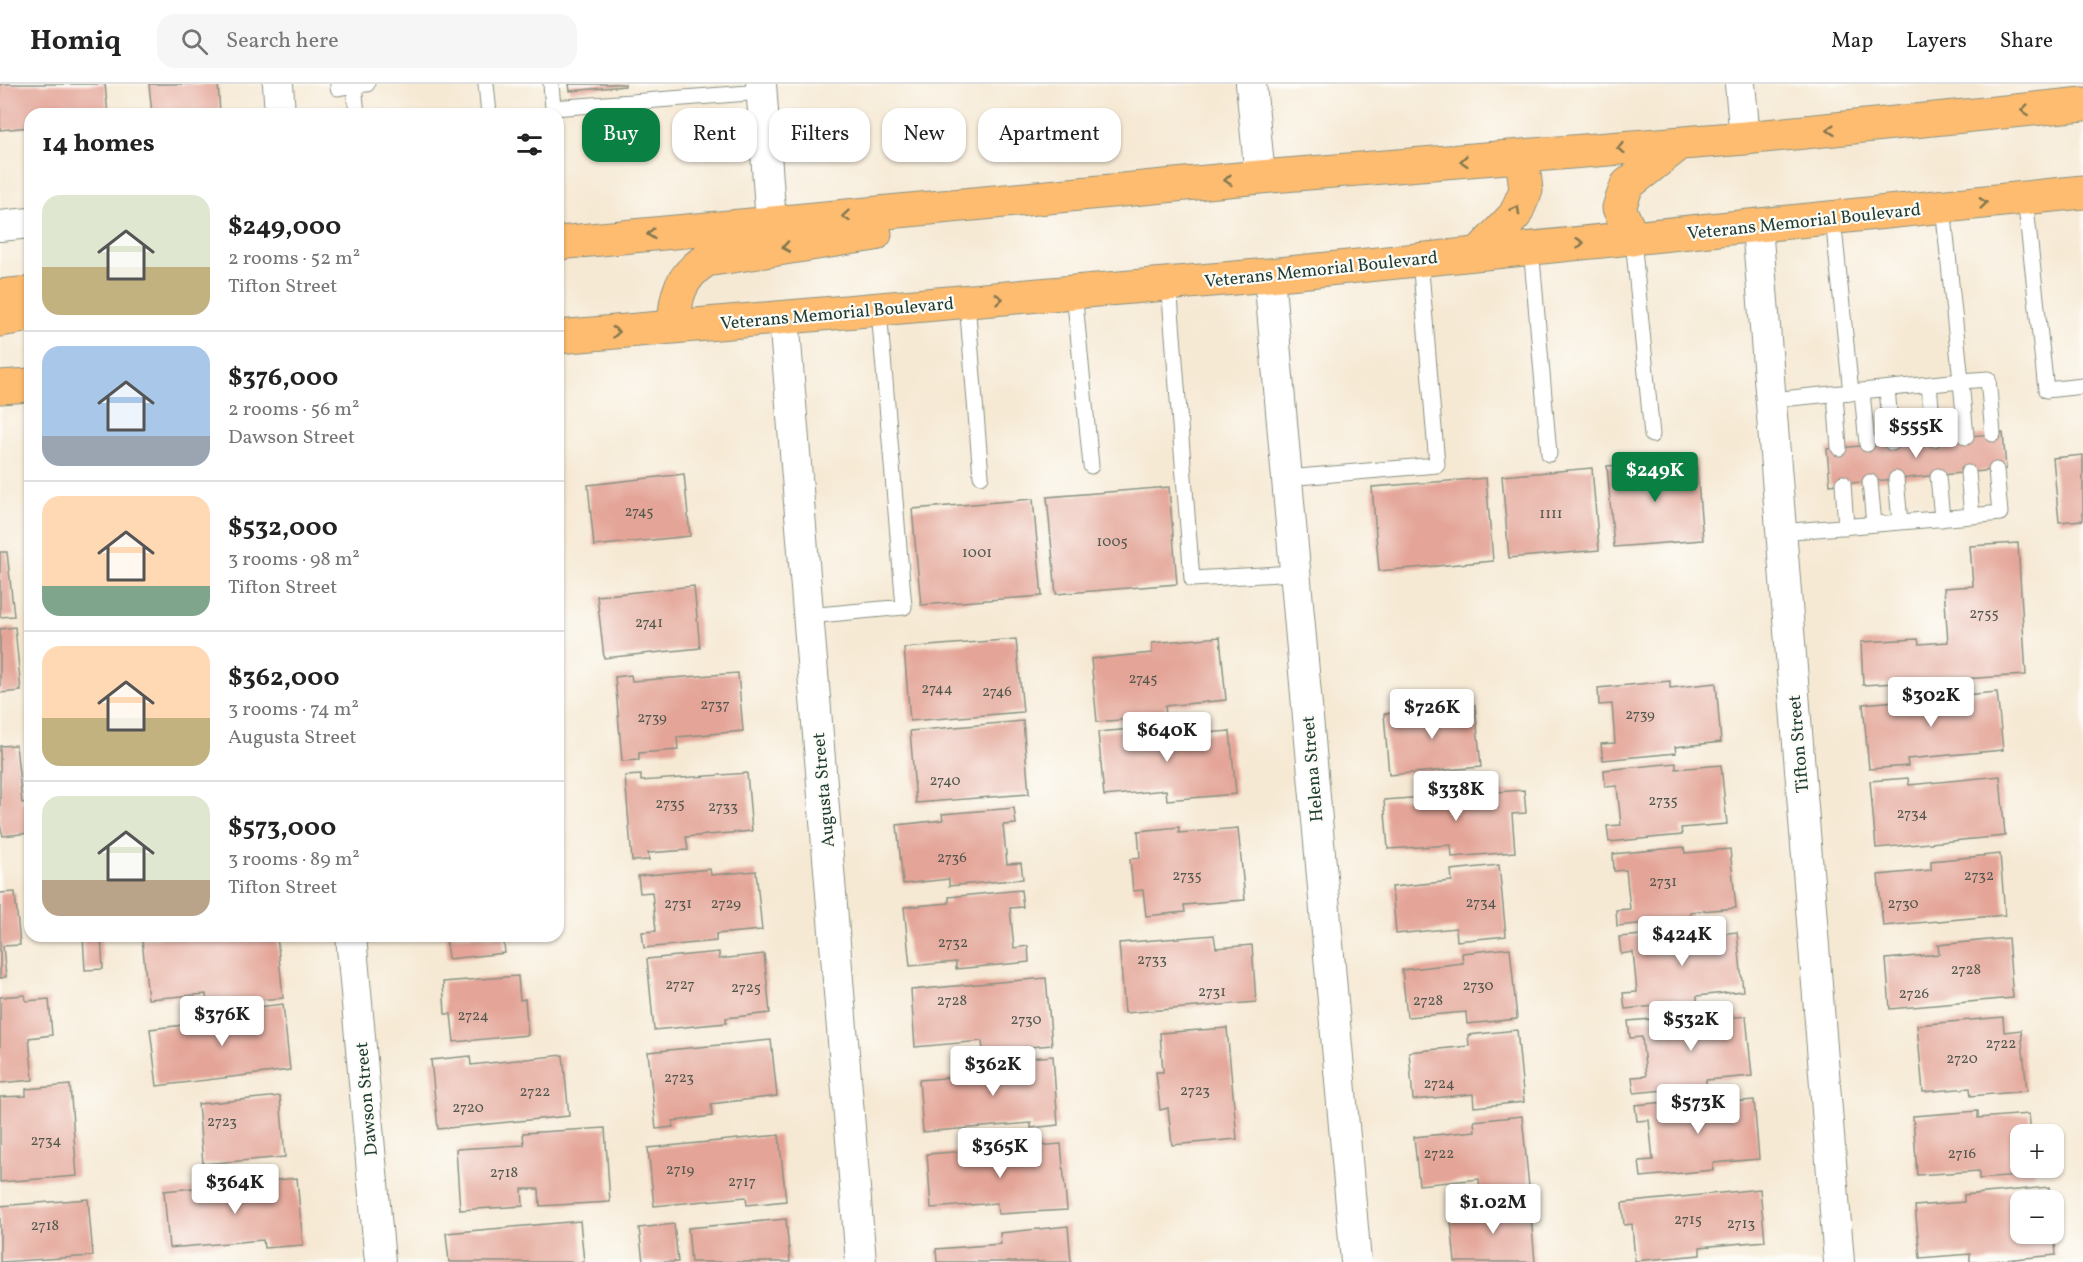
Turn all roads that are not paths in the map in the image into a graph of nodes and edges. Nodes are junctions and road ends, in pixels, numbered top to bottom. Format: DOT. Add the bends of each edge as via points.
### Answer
graph roads {
  1 [pos="278,84"];
  2 [pos="338,84"];
  3 [pos="486,84"];
  4 [pos="551,84"];
  5 [pos="1251,84"];
  6 [pos="1740,84"];
  7 [pos="360,85"];
  8 [pos="761,88"];
  9 [pos="2083,104"];
  10 [pos="280,108"];
  11 [pos="358,108"];
  12 [pos="488,108"];
  13 [pos="1745,138"];
  14 [pos="1679,144"];
  15 [pos="1522,156"];
  16 [pos="1260,177"];
  17 [pos="2083,192"];
  18 [pos="1028,198"];
  19 [pos="2025,198"];
  20 [pos="1943,206"];
  21 [pos="1833,218"];
  22 [pos="771,223"];
  23 [pos="24,224"];
  24 [pos="0,226"];
  25 [pos="1757,226"];
  26 [pos="1633,239"];
  27 [pos="564,242"];
  28 [pos="1532,247"];
  29 [pos="1480,252"];
  30 [pos="1420,259"];
  31 [pos="1269,275"];
  32 [pos="1169,284"];
  33 [pos="1074,292"];
  34 [pos="24,294"];
  35 [pos="0,296"];
  36 [pos="967,302"];
  37 [pos="879,310"];
  38 [pos="24,316"];
  39 [pos="784,318"];
  40 [pos="0,320"];
  41 [pos="675,327"];
  42 [pos="564,336"];
  43 [pos="1961,381"];
  44 [pos="24,385"];
  45 [pos="1929,385"];
  46 [pos="2083,386"];
  47 [pos="0,387"];
  48 [pos="1887,389"];
  49 [pos="1856,392"];
  50 [pos="1835,394"];
  51 [pos="1771,400"];
  52 [pos="1993,434"];
  53 [pos="1652,435"];
  54 [pos="1966,437"];
  55 [pos="1934,439"];
  56 [pos="1892,443"];
  57 [pos="1866,444"];
  58 [pos="1839,448"];
  59 [pos="1549,454"];
  60 [pos="1091,466"];
  61 [pos="1996,470"];
  62 [pos="1968,472"];
  63 [pos="981,476"];
  64 [pos="1938,476"];
  65 [pos="1287,478"];
  66 [pos="1896,479"];
  67 [pos="1870,482"];
  68 [pos="1843,483"];
  69 [pos="1972,516"];
  70 [pos="1942,519"];
  71 [pos="1900,522"];
  72 [pos="1874,524"];
  73 [pos="1846,527"];
  74 [pos="1781,532"];
  75 [pos="1295,573"];
  76 [pos="808,616"];
  77 [pos="352,942"];
  78 [pos="380,1262"];
  79 [pos="861,1262"];
  80 [pos="1356,1262"];
  81 [pos="1839,1262"];
  1 -- 10 [label="street"];
  2 -- 7 [label="lane" via="338,88"];
  3 -- 12 [label="lane"];
  4 -- 8 [label="lane" via="553,108"];
  5 -- 16 [label="street"];
  6 -- 13 [label="street"];
  7 -- 11 [label="lane"];
  8 -- 22 [label="street"];
  9 -- 13 [label="main road, one-way"];
  13 -- 14 [label="main road"];
  14 -- 15 [label="main road, one-way"];
  14 -- 26 [label="main road" via="1628,185 1620,208"];
  15 -- 16 [label="main road, one-way"];
  29 -- 15 [label="main road, one-way" via="1515,216 1526,190"];
  16 -- 18 [label="main road, one-way"];
  17 -- 19 [label="main road, Veterans Memorial Boulevard"];
  18 -- 22 [label="main road, one-way"];
  18 -- 41 [label="main road, one-way" via="907,229 706,260 691,270 681,284 674,308"];
  20 -- 19 [label="main road, Veterans Memorial Boulevard, one-way"];
  19 -- 46 [label="lane" via="2046,390"];
  20 -- 21 [label="main road, Veterans Memorial Boulevard"];
  20 -- 43 [label="lane"];
  21 -- 25 [label="main road, Veterans Memorial Boulevard"];
  21 -- 49 [label="lane"];
  22 -- 27 [label="main road, one-way"];
  23 -- 24 [label="street"];
  25 -- 26 [label="main road, Veterans Memorial Boulevard"];
  25 -- 51 [label="street, Tifton Street"];
  28 -- 26 [label="main road, Veterans Memorial Boulevard, one-way"];
  26 -- 53 [label="lane"];
  28 -- 29 [label="main road, Veterans Memorial Boulevard"];
  28 -- 59 [label="lane"];
  29 -- 30 [label="main road, Veterans Memorial Boulevard"];
  30 -- 31 [label="main road, Veterans Memorial Boulevard"];
  30 -- 65 [label="lane" via="1437,465"];
  31 -- 32 [label="main road, Veterans Memorial Boulevard"];
  31 -- 65 [label="street, Helena Street"];
  32 -- 33 [label="main road, Veterans Memorial Boulevard"];
  32 -- 75 [label="lane" via="1192,579"];
  36 -- 33 [label="main road, Veterans Memorial Boulevard, one-way"];
  33 -- 60 [label="lane"];
  34 -- 35 [label="main road"];
  36 -- 37 [label="main road, Veterans Memorial Boulevard"];
  36 -- 63 [label="lane"];
  37 -- 39 [label="main road, Veterans Memorial Boulevard"];
  37 -- 76 [label="lane" via="904,606"];
  38 -- 40 [label="main road"];
  39 -- 41 [label="main road, Veterans Memorial Boulevard"];
  39 -- 76 [label="street, Augusta Street"];
  42 -- 41 [label="main road, Veterans Memorial Boulevard, one-way"];
  43 -- 45 [label="lane"];
  43 -- 52 [label="lane" via="1988,379"];
  43 -- 54 [label="lane"];
  44 -- 47 [label="main road"];
  45 -- 48 [label="lane"];
  45 -- 55 [label="lane"];
  48 -- 49 [label="lane"];
  48 -- 56 [label="lane"];
  49 -- 50 [label="lane"];
  49 -- 57 [label="lane"];
  50 -- 51 [label="lane"];
  50 -- 58 [label="lane"];
  51 -- 74 [label="street, Tifton Street"];
  61 -- 69 [label="lane" via="2000,513"];
  62 -- 69 [label="lane"];
  64 -- 70 [label="lane"];
  65 -- 75 [label="street, Helena Street"];
  66 -- 71 [label="lane"];
  67 -- 72 [label="lane"];
  68 -- 73 [label="lane"];
  69 -- 70 [label="lane"];
  70 -- 71 [label="lane"];
  71 -- 72 [label="lane"];
  72 -- 73 [label="lane"];
  73 -- 74 [label="lane"];
  74 -- 81 [label="street, Tifton Street"];
  75 -- 80 [label="street, Helena Street"];
  76 -- 79 [label="street, Augusta Street"];
  77 -- 78 [label="street, Dawson Street"];
}
